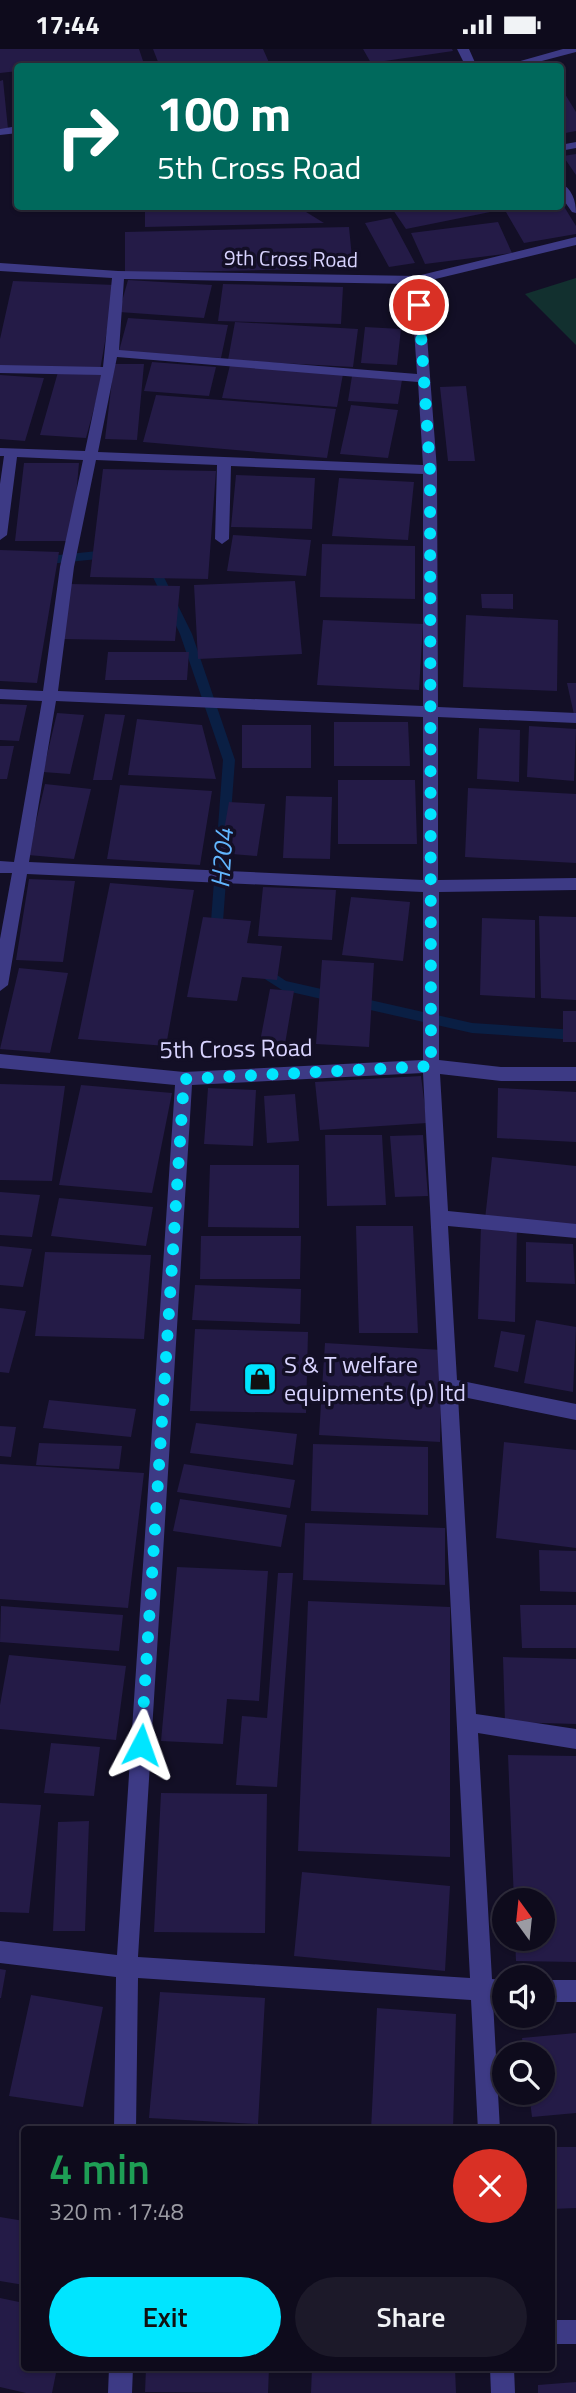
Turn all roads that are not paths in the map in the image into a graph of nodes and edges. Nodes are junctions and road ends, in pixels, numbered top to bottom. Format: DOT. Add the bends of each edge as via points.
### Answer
graph roads {
  1 [pos="576,49"];
  2 [pos="520,63"];
  3 [pos="564,192"];
  4 [pos="576,209"];
  5 [pos="576,241"];
  6 [pos="0,267"];
  7 [pos="118,275"];
  8 [pos="417,280"];
  9 [pos="112,353"];
  10 [pos="0,369"];
  11 [pos="108,371"];
  12 [pos="425,379"];
  13 [pos="5,452"];
  14 [pos="90,456"];
  15 [pos="224,461"];
  16 [pos="430,470"];
  17 [pos="0,535"];
  18 [pos="222,539"];
  19 [pos="0,694"];
  20 [pos="50,696"];
  21 [pos="431,712"];
  22 [pos="576,718"];
  23 [pos="0,867"];
  24 [pos="20,868"];
  25 [pos="576,884"];
  26 [pos="431,885"];
  27 [pos="0,985"];
  28 [pos="0,1061"];
  29 [pos="431,1066"];
  30 [pos="576,1074"];
  31 [pos="184,1079"];
  32 [pos="441,1218"];
  33 [pos="576,1231"];
  34 [pos="449,1387"];
  35 [pos="576,1412"];
  36 [pos="467,1722"];
  37 [pos="576,1739"];
  38 [pos="0,1952"];
  39 [pos="127,1967"];
  40 [pos="481,1991"];
  41 [pos="492,1991"];
  42 [pos="555,1991"];
  43 [pos="576,1991"];
  44 [pos="125,2126"];
  45 [pos="489,2126"];
  46 [pos="555,2332"];
  47 [pos="576,2332"];
  48 [pos="121,2371"];
  49 [pos="502,2371"];
  50 [pos="120,2393"];
  51 [pos="503,2393"];
  1 -- 2 [label="street"];
  3 -- 4 [label="street"];
  5 -- 8 [label="street, 9th Cross Road"];
  6 -- 7 [label="street, 9th Cross Road"];
  7 -- 8 [label="street, 9th Cross Road"];
  7 -- 9 [label="street"];
  8 -- 12 [label="street"];
  9 -- 11 [label="street"];
  9 -- 12 [label="street"];
  10 -- 11 [label="street"];
  11 -- 14 [label="street"];
  12 -- 16 [label="street"];
  13 -- 14 [label="street"];
  13 -- 17 [label="street"];
  14 -- 15 [label="street"];
  14 -- 20 [label="street" via="67,567"];
  15 -- 16 [label="street"];
  15 -- 18 [label="street"];
  16 -- 21 [label="street"];
  19 -- 20 [label="street"];
  20 -- 21 [label="street"];
  20 -- 24 [label="street"];
  21 -- 22 [label="street"];
  21 -- 26 [label="street"];
  23 -- 24 [label="street"];
  24 -- 26 [label="street"];
  24 -- 27 [label="street"];
  25 -- 26 [label="street"];
  26 -- 29 [label="street"];
  28 -- 31 [label="street, 5th Cross Road"];
  29 -- 30 [label="street, 5th Cross Road" via="501,1074"];
  29 -- 31 [label="street, 5th Cross Road"];
  29 -- 32 [label="street"];
  31 -- 39 [label="street"];
  32 -- 33 [label="street"];
  32 -- 34 [label="street"];
  34 -- 35 [label="street"];
  34 -- 36 [label="street"];
  36 -- 37 [label="street"];
  36 -- 40 [label="street"];
  38 -- 39 [label="street"];
  39 -- 40 [label="street"];
  39 -- 44 [label="street"];
  40 -- 41 [label="street"];
  40 -- 45 [label="street"];
  42 -- 43 [label="street"];
  46 -- 47 [label="street"];
  48 -- 50 [label="street"];
  49 -- 51 [label="street"];
}
